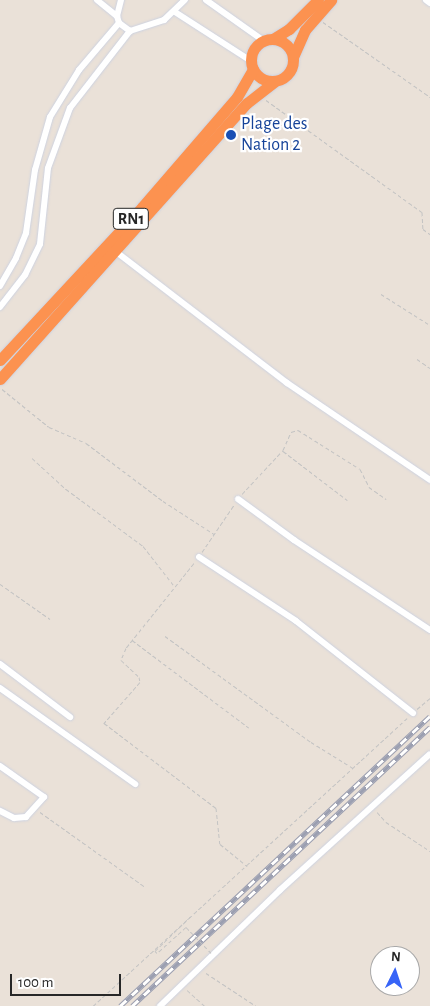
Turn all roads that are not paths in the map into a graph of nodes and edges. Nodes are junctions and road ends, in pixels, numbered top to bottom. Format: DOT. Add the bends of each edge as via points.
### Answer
graph roads {
  1 [pos="97,0"];
  2 [pos="121,0"];
  3 [pos="185,0"];
  4 [pos="206,0"];
  5 [pos="318,0"];
  6 [pos="331,0"];
  7 [pos="426,0"];
  8 [pos="430,2"];
  9 [pos="176,12"];
  10 [pos="117,16"];
  11 [pos="120,23"];
  12 [pos="130,31"];
  13 [pos="268,40"];
  14 [pos="293,57"];
  15 [pos="252,65"];
  16 [pos="274,82"];
  17 [pos="115,251"];
  18 [pos="0,286"];
  19 [pos="0,307"];
  20 [pos="0,360"];
  21 [pos="0,379"];
  22 [pos="430,480"];
  23 [pos="238,499"];
  24 [pos="199,556"];
  25 [pos="430,630"];
  26 [pos="0,664"];
  27 [pos="0,688"];
  28 [pos="413,713"];
  29 [pos="70,717"];
  30 [pos="430,754"];
  31 [pos="0,766"];
  32 [pos="135,784"];
  33 [pos="0,811"];
  34 [pos="160,1006"];
  1 -- 10 [label="street"];
  2 -- 10 [label="street"];
  3 -- 9 [label="street"];
  4 -- 13 [label="street"];
  5 -- 13 [label="highway, RN1" via="288,29"];
  6 -- 14 [label="highway, RN1" via="305,30"];
  7 -- 8 [label="street"];
  9 -- 12 [label="street" via="146,28"];
  9 -- 15 [label="street"];
  10 -- 11 [label="street"];
  11 -- 12 [label="street"];
  11 -- 18 [label="street" via="78,70 50,117 35,170 26,234"];
  12 -- 19 [label="street" via="70,108 48,168 40,244 26,274"];
  13 -- 14 [label="highway" via="286,45"];
  13 -- 15 [label="highway, RN1" via="254,49"];
  14 -- 16 [label="highway, RN1" via="291,70"];
  15 -- 16 [label="highway" via="261,79"];
  15 -- 20 [label="highway, RN1" via="237,97 142,207"];
  16 -- 17 [label="highway, RN1" via="247,103"];
  17 -- 21 [label="highway, RN1"];
  17 -- 22 [label="street" via="287,383"];
  23 -- 25 [label="street"];
  24 -- 28 [label="street" via="296,621"];
  26 -- 29 [label="street"];
  27 -- 32 [label="street"];
  30 -- 34 [label="street"];
  31 -- 33 [label="street" via="43,796 36,809 21,818"];
}
